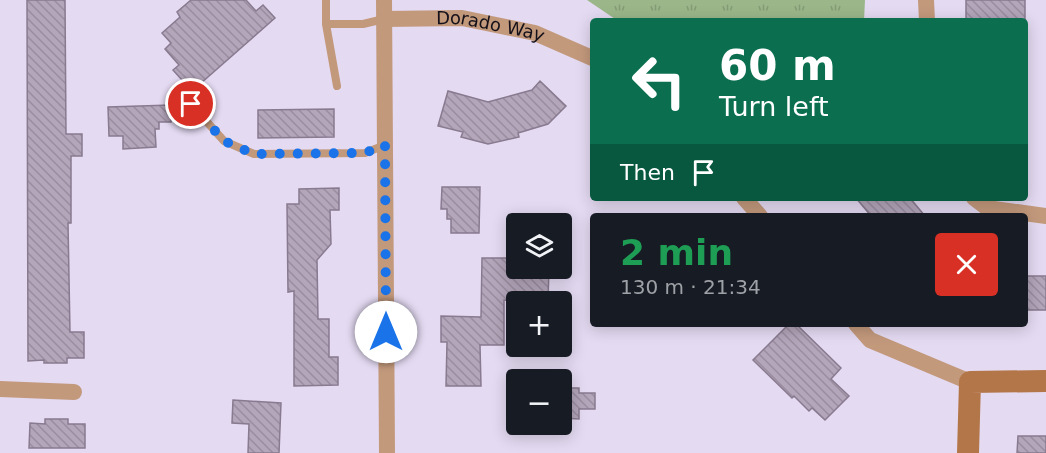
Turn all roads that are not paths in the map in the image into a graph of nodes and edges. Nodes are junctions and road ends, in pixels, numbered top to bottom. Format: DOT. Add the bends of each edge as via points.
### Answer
graph roads {
  1 [pos="326,0"];
  2 [pos="384,0"];
  3 [pos="926,0"];
  4 [pos="927,18"];
  5 [pos="385,19"];
  6 [pos="326,24"];
  7 [pos="590,57"];
  8 [pos="337,86"];
  9 [pos="191,104"];
  10 [pos="385,145"];
  11 [pos="747,201"];
  12 [pos="978,201"];
  13 [pos="757,213"];
  14 [pos="1024,213"];
  15 [pos="1028,214"];
  16 [pos="1046,216"];
  17 [pos="859,327"];
  18 [pos="1046,381"];
  19 [pos="970,382"];
  20 [pos="0,389"];
  21 [pos="74,392"];
  22 [pos="387,453"];
  23 [pos="968,453"];
  1 -- 6 [label="lane"];
  2 -- 5 [label="street"];
  3 -- 4 [label="street"];
  5 -- 6 [label="lane" via="363,24"];
  5 -- 7 [label="street, Dorado Way" via="462,18 535,33"];
  5 -- 10 [label="street"];
  6 -- 8 [label="lane"];
  9 -- 10 [label="lane" via="224,141 254,154 365,153"];
  10 -- 22 [label="street"];
  11 -- 13 [label="street"];
  12 -- 14 [label="street" via="987,208"];
  15 -- 16 [label="street"];
  17 -- 19 [label="street" via="870,340"];
  18 -- 19 [label="street"];
  19 -- 23 [label="street"];
  20 -- 21 [label="street"];
}
